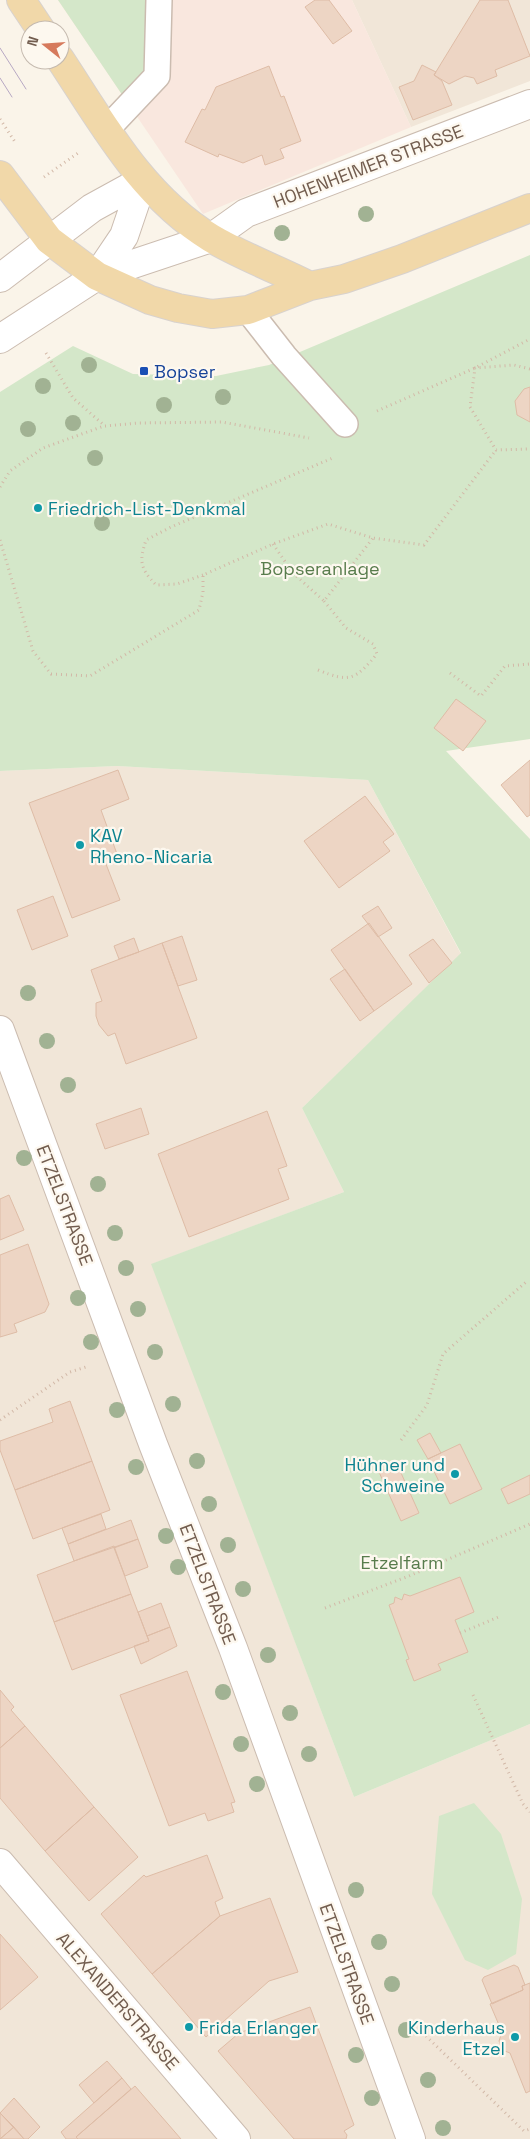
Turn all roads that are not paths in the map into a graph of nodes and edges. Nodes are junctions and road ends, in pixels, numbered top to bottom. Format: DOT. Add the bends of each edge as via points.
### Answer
graph roads {
  1 [pos="22,0"];
  2 [pos="159,0"];
  3 [pos="35,20"];
  4 [pos="67,70"];
  5 [pos="530,104"];
  6 [pos="106,130"];
  7 [pos="0,176"];
  8 [pos="143,180"];
  9 [pos="530,208"];
  10 [pos="211,238"];
  11 [pos="50,240"];
  12 [pos="97,276"];
  13 [pos="0,278"];
  14 [pos="310,286"];
  15 [pos="248,310"];
  16 [pos="0,339"];
  17 [pos="345,424"];
  18 [pos="0,1030"];
  19 [pos="0,1863"];
  20 [pos="236,2139"];
  21 [pos="411,2139"];
  1 -- 3 [label="main road"];
  2 -- 6 [label="lane" via="157,76"];
  4 -- 6 [label="main road"];
  5 -- 10 [label="street, HOHENHEIMER STRASSE" via="246,214"];
  6 -- 8 [label="main road"];
  7 -- 11 [label="main road"];
  8 -- 10 [label="main road" via="170,208"];
  8 -- 11 [label="street" via="92,208"];
  8 -- 12 [label="street" via="124,236"];
  9 -- 14 [label="main road" via="402,259 344,279"];
  10 -- 12 [label="street, HOHENHEIMER STRASSE"];
  10 -- 14 [label="main road"];
  11 -- 12 [label="main road"];
  11 -- 13 [label="street"];
  12 -- 15 [label="main road" via="150,300 178,308 212,314"];
  12 -- 16 [label="street"];
  14 -- 15 [label="main road"];
  15 -- 17 [label="lane"];
  18 -- 21 [label="street, ETZELSTRASSE" via="153,1444 233,1648"];
  19 -- 20 [label="street, ALEXANDERSTRASSE"];
}
